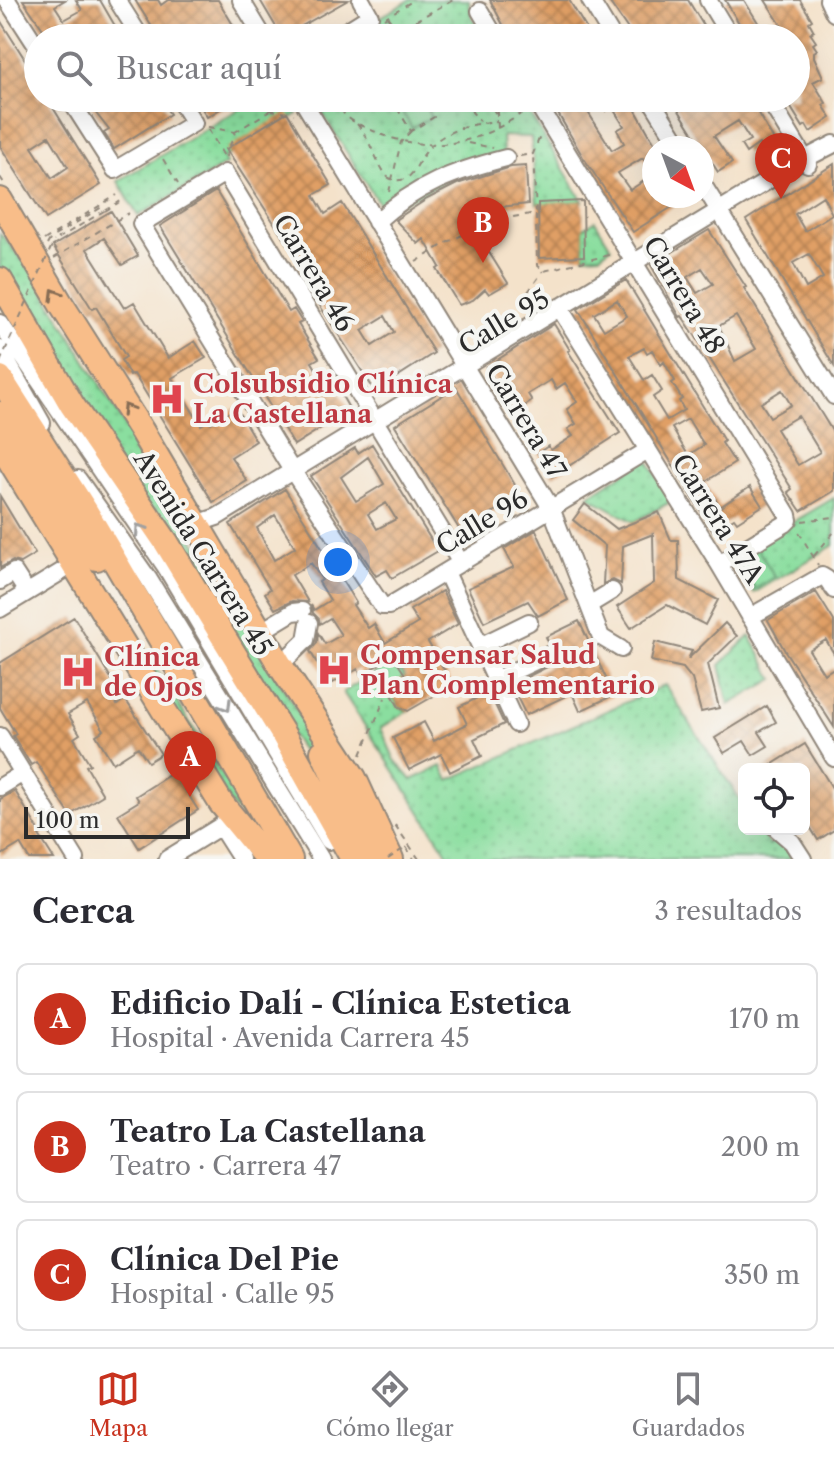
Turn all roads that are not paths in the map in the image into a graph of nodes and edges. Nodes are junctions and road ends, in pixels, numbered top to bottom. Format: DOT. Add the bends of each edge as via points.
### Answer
graph roads {
  1 [pos="7,0"];
  2 [pos="117,0"];
  3 [pos="241,0"];
  4 [pos="361,0"];
  5 [pos="590,0"];
  6 [pos="708,0"];
  7 [pos="828,0"];
  8 [pos="480,11"];
  9 [pos="834,13"];
  10 [pos="132,24"];
  11 [pos="256,24"];
  12 [pos="357,24"];
  13 [pos="488,24"];
  14 [pos="605,24"];
  15 [pos="723,24"];
  16 [pos="24,26"];
  17 [pos="78,112"];
  18 [pos="187,112"];
  19 [pos="303,112"];
  20 [pos="543,112"];
  21 [pos="659,112"];
  22 [pos="777,112"];
  23 [pos="674,136"];
  24 [pos="832,146"];
  25 [pos="506,158"];
  26 [pos="807,162"];
  27 [pos="0,200"];
  28 [pos="714,203"];
  29 [pos="721,214"];
  30 [pos="376,222"];
  31 [pos="0,226"];
  32 [pos="45,252"];
  33 [pos="638,264"];
  34 [pos="0,280"];
  35 [pos="561,311"];
  36 [pos="0,320"];
  37 [pos="4,357"];
  38 [pos="466,368"];
  39 [pos="834,396"];
  40 [pos="0,414"];
  41 [pos="377,423"];
  42 [pos="0,444"];
  43 [pos="648,450"];
  44 [pos="295,474"];
  45 [pos="551,508"];
  46 [pos="72,525"];
  47 [pos="201,532"];
  48 [pos="461,563"];
  49 [pos="74,564"];
  50 [pos="719,564"];
  51 [pos="446,572"];
  52 [pos="0,581"];
  53 [pos="830,585"];
  54 [pos="612,591"];
  55 [pos="27,592"];
  56 [pos="589,605"];
  57 [pos="0,609"];
  58 [pos="750,617"];
  59 [pos="529,622"];
  60 [pos="260,632"];
  61 [pos="163,646"];
  62 [pos="480,646"];
  63 [pos="621,649"];
  64 [pos="548,655"];
  65 [pos="280,665"];
  66 [pos="495,680"];
  67 [pos="147,683"];
  68 [pos="304,705"];
  69 [pos="516,724"];
  70 [pos="0,736"];
  71 [pos="834,758"];
  72 [pos="23,773"];
  73 [pos="0,787"];
  74 [pos="265,815"];
  75 [pos="226,823"];
  76 [pos="784,835"];
  77 [pos="798,835"];
  78 [pos="76,859"];
  79 [pos="167,859"];
  80 [pos="241,859"];
  81 [pos="267,859"];
  82 [pos="290,859"];
  83 [pos="299,859"];
  84 [pos="321,859"];
  85 [pos="340,859"];
  86 [pos="353,859"];
  87 [pos="372,859"];
  88 [pos="390,859"];
  89 [pos="803,859"];
  90 [pos="811,859"];
  1 -- 16 [label="street"];
  2 -- 10 [label="street"];
  3 -- 11 [label="street"];
  4 -- 12 [label="street" via="370,16"];
  5 -- 14 [label="street"];
  6 -- 15 [label="street"];
  7 -- 9 [label="street"];
  8 -- 13 [label="street"];
  17 -- 18 [label="street" via="115,170 194,123"];
  19 -- 30 [label="street, Carrera 47"];
  20 -- 33 [label="street, Carrera 48"];
  21 -- 23 [label="street"];
  22 -- 26 [label="street"];
  24 -- 26 [label="street, Calle 95"];
  25 -- 30 [label="street" via="431,183"];
  26 -- 29 [label="street, Calle 95"];
  27 -- 32 [label="highway, Avenida Carrera 45"];
  28 -- 29 [label="street"];
  29 -- 33 [label="street, Calle 95"];
  29 -- 39 [label="street"];
  30 -- 38 [label="street, Carrera 47"];
  31 -- 32 [label="highway"];
  47 -- 32 [label="highway, Avenida Carrera 45, one-way"];
  33 -- 35 [label="street, Calle 95"];
  33 -- 50 [label="street, Carrera 48" via="789,520"];
  34 -- 86 [label="highway, Avenida Carrera 45" via="72,405 166,542"];
  35 -- 38 [label="street, Calle 95"];
  35 -- 43 [label="street, Carrera 47A"];
  36 -- 37 [label="street"];
  37 -- 61 [label="highway"];
  37 -- 84 [label="street, one-way"];
  85 -- 37 [label="street, one-way" via="165,566"];
  38 -- 41 [label="street, Calle 95"];
  38 -- 45 [label="street, Carrera 47"];
  40 -- 46 [label="highway"];
  41 -- 44 [label="street, Calle 95"];
  41 -- 44 [label="street, Carrera 46" via="225,173 135,218"];
  41 -- 48 [label="street, Carrera 46"];
  42 -- 49 [label="highway"];
  43 -- 45 [label="street, Calle 96"];
  43 -- 50 [label="street, Carrera 47A"];
  44 -- 47 [label="street, Calle 95" via="217,517"];
  44 -- 51 [label="street, Calle 96" via="382,606"];
  45 -- 48 [label="street, Calle 96"];
  45 -- 56 [label="street, Carrera 47"];
  46 -- 61 [label="highway"];
  46 -- 67 [label="highway"];
  47 -- 60 [label="highway, Avenida Carrera 45"];
  48 -- 51 [label="street, Calle 96"];
  49 -- 55 [label="street"];
  49 -- 67 [label="highway"];
  50 -- 58 [label="street, Carrera 47A"];
  51 -- 62 [label="street"];
  52 -- 55 [label="street" via="14,572"];
  53 -- 58 [label="street" via="822,576"];
  54 -- 56 [label="street"];
  55 -- 57 [label="street"];
  56 -- 63 [label="street, Carrera 47" via="601,637"];
  58 -- 71 [label="street, Carrera 47A"];
  59 -- 62 [label="street"];
  60 -- 65 [label="highway, Avenida Carrera 45"];
  60 -- 65 [label="street" via="293,612 305,617 306,640"];
  61 -- 74 [label="highway"];
  62 -- 66 [label="street"];
  64 -- 66 [label="street"];
  65 -- 68 [label="highway, Avenida Carrera 45"];
  66 -- 69 [label="street"];
  67 -- 75 [label="highway"];
  68 -- 87 [label="highway, Avenida Carrera 45"];
  68 -- 88 [label="highway, Avenida Carrera 45" via="354,778"];
  70 -- 72 [label="street"];
  72 -- 73 [label="street"];
  72 -- 78 [label="street"];
  74 -- 82 [label="highway"];
  74 -- 83 [label="highway"];
  75 -- 79 [label="street"];
  75 -- 80 [label="street"];
  75 -- 81 [label="highway"];
  76 -- 89 [label="street"];
  77 -- 90 [label="street"];
}
